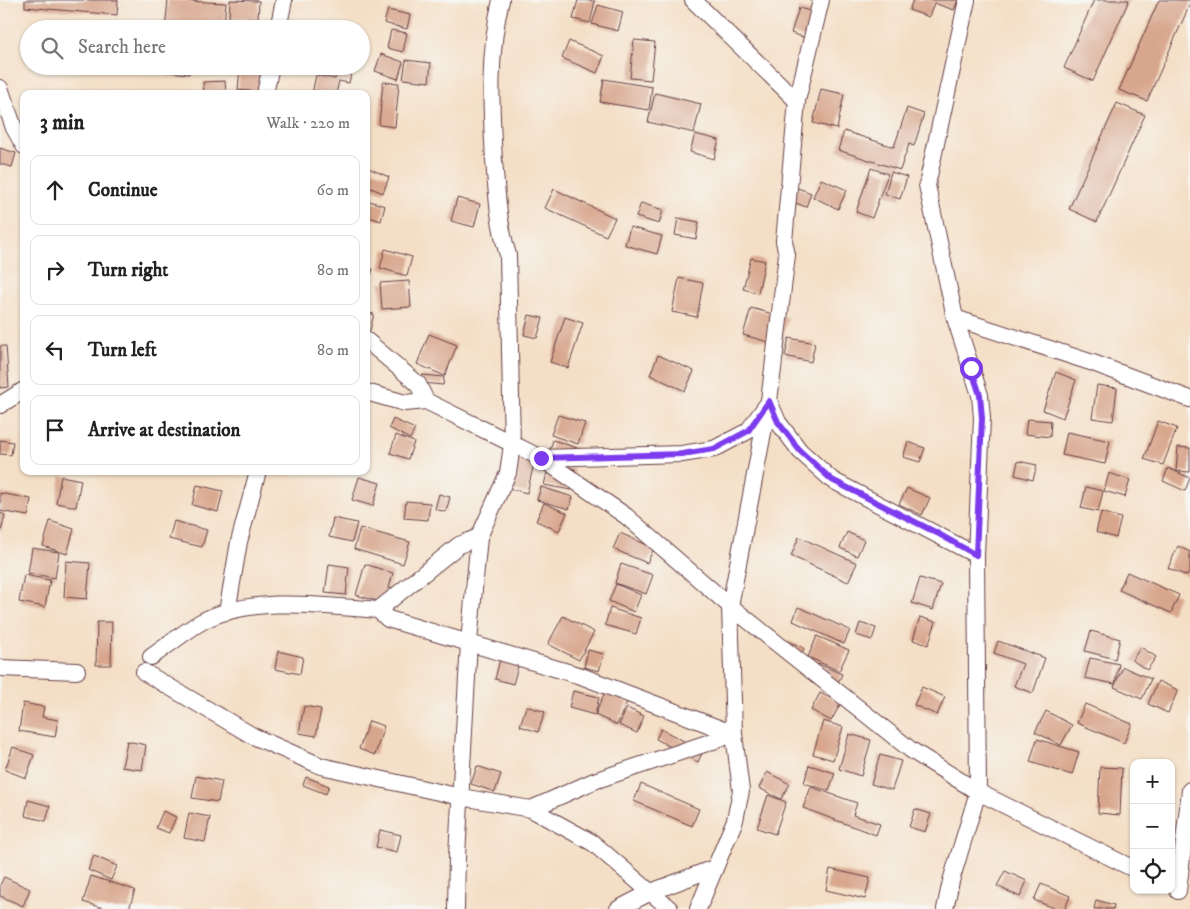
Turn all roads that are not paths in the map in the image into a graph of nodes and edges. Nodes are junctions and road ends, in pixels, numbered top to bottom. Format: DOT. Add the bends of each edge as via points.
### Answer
graph roads {
  1 [pos="284,0"];
  2 [pos="501,0"];
  3 [pos="693,0"];
  4 [pos="821,0"];
  5 [pos="967,0"];
  6 [pos="280,20"];
  7 [pos="269,75"];
  8 [pos="0,88"];
  9 [pos="267,90"];
  10 [pos="797,101"];
  11 [pos="20,139"];
  12 [pos="955,318"];
  13 [pos="370,343"];
  14 [pos="20,392"];
  15 [pos="370,393"];
  16 [pos="1190,399"];
  17 [pos="426,401"];
  18 [pos="769,401"];
  19 [pos="0,405"];
  20 [pos="512,445"];
  21 [pos="541,458"];
  22 [pos="257,475"];
  23 [pos="479,537"];
  24 [pos="976,555"];
  25 [pos="730,606"];
  26 [pos="378,610"];
  27 [pos="227,612"];
  28 [pos="469,642"];
  29 [pos="0,668"];
  30 [pos="78,671"];
  31 [pos="734,734"];
  32 [pos="1190,790"];
  33 [pos="978,792"];
  34 [pos="461,797"];
  35 [pos="531,809"];
  36 [pos="1130,867"];
  37 [pos="714,868"];
  38 [pos="1180,891"];
  39 [pos="651,892"];
  40 [pos="456,909"];
  41 [pos="618,909"];
  42 [pos="670,909"];
  43 [pos="698,909"];
  44 [pos="945,909"];
  1 -- 6 [label="street"];
  2 -- 20 [label="street" via="493,32 491,112 499,227 508,255"];
  3 -- 10 [label="street"];
  4 -- 10 [label="street"];
  5 -- 12 [label="street" via="927,185"];
  7 -- 9 [label="street"];
  8 -- 11 [label="street"];
  10 -- 18 [label="street" via="784,241 787,255"];
  12 -- 16 [label="street"];
  12 -- 24 [label="street" via="980,395 982,418"];
  13 -- 17 [label="street" via="418,384"];
  14 -- 19 [label="street"];
  15 -- 17 [label="street" via="405,403"];
  17 -- 20 [label="street"];
  18 -- 21 [label="street" via="748,431 714,449 682,454"];
  18 -- 24 [label="street" via="778,422 800,451 832,480"];
  18 -- 25 [label="street"];
  20 -- 21 [label="street"];
  20 -- 23 [label="street" via="508,473"];
  21 -- 25 [label="street" via="626,516"];
  22 -- 27 [label="street" via="239,542"];
  23 -- 26 [label="street" via="459,545"];
  23 -- 28 [label="street"];
  24 -- 33 [label="street"];
  25 -- 31 [label="street"];
  25 -- 33 [label="street" via="911,750"];
  26 -- 27 [label="street" via="285,603"];
  26 -- 28 [label="street" via="388,619"];
  27 -- 34 [label="street" via="202,622 147,665 253,736 321,766"];
  28 -- 31 [label="street" via="581,676"];
  28 -- 34 [label="street"];
  29 -- 30 [label="street"];
  31 -- 35 [label="street" via="594,781"];
  31 -- 37 [label="street" via="741,791 735,820"];
  32 -- 38 [label="street"];
  33 -- 36 [label="street"];
  33 -- 44 [label="street"];
  34 -- 35 [label="street"];
  34 -- 40 [label="street"];
  35 -- 39 [label="street" via="592,843"];
  37 -- 39 [label="street"];
  37 -- 43 [label="street"];
  39 -- 41 [label="street"];
  39 -- 42 [label="street"];
}
